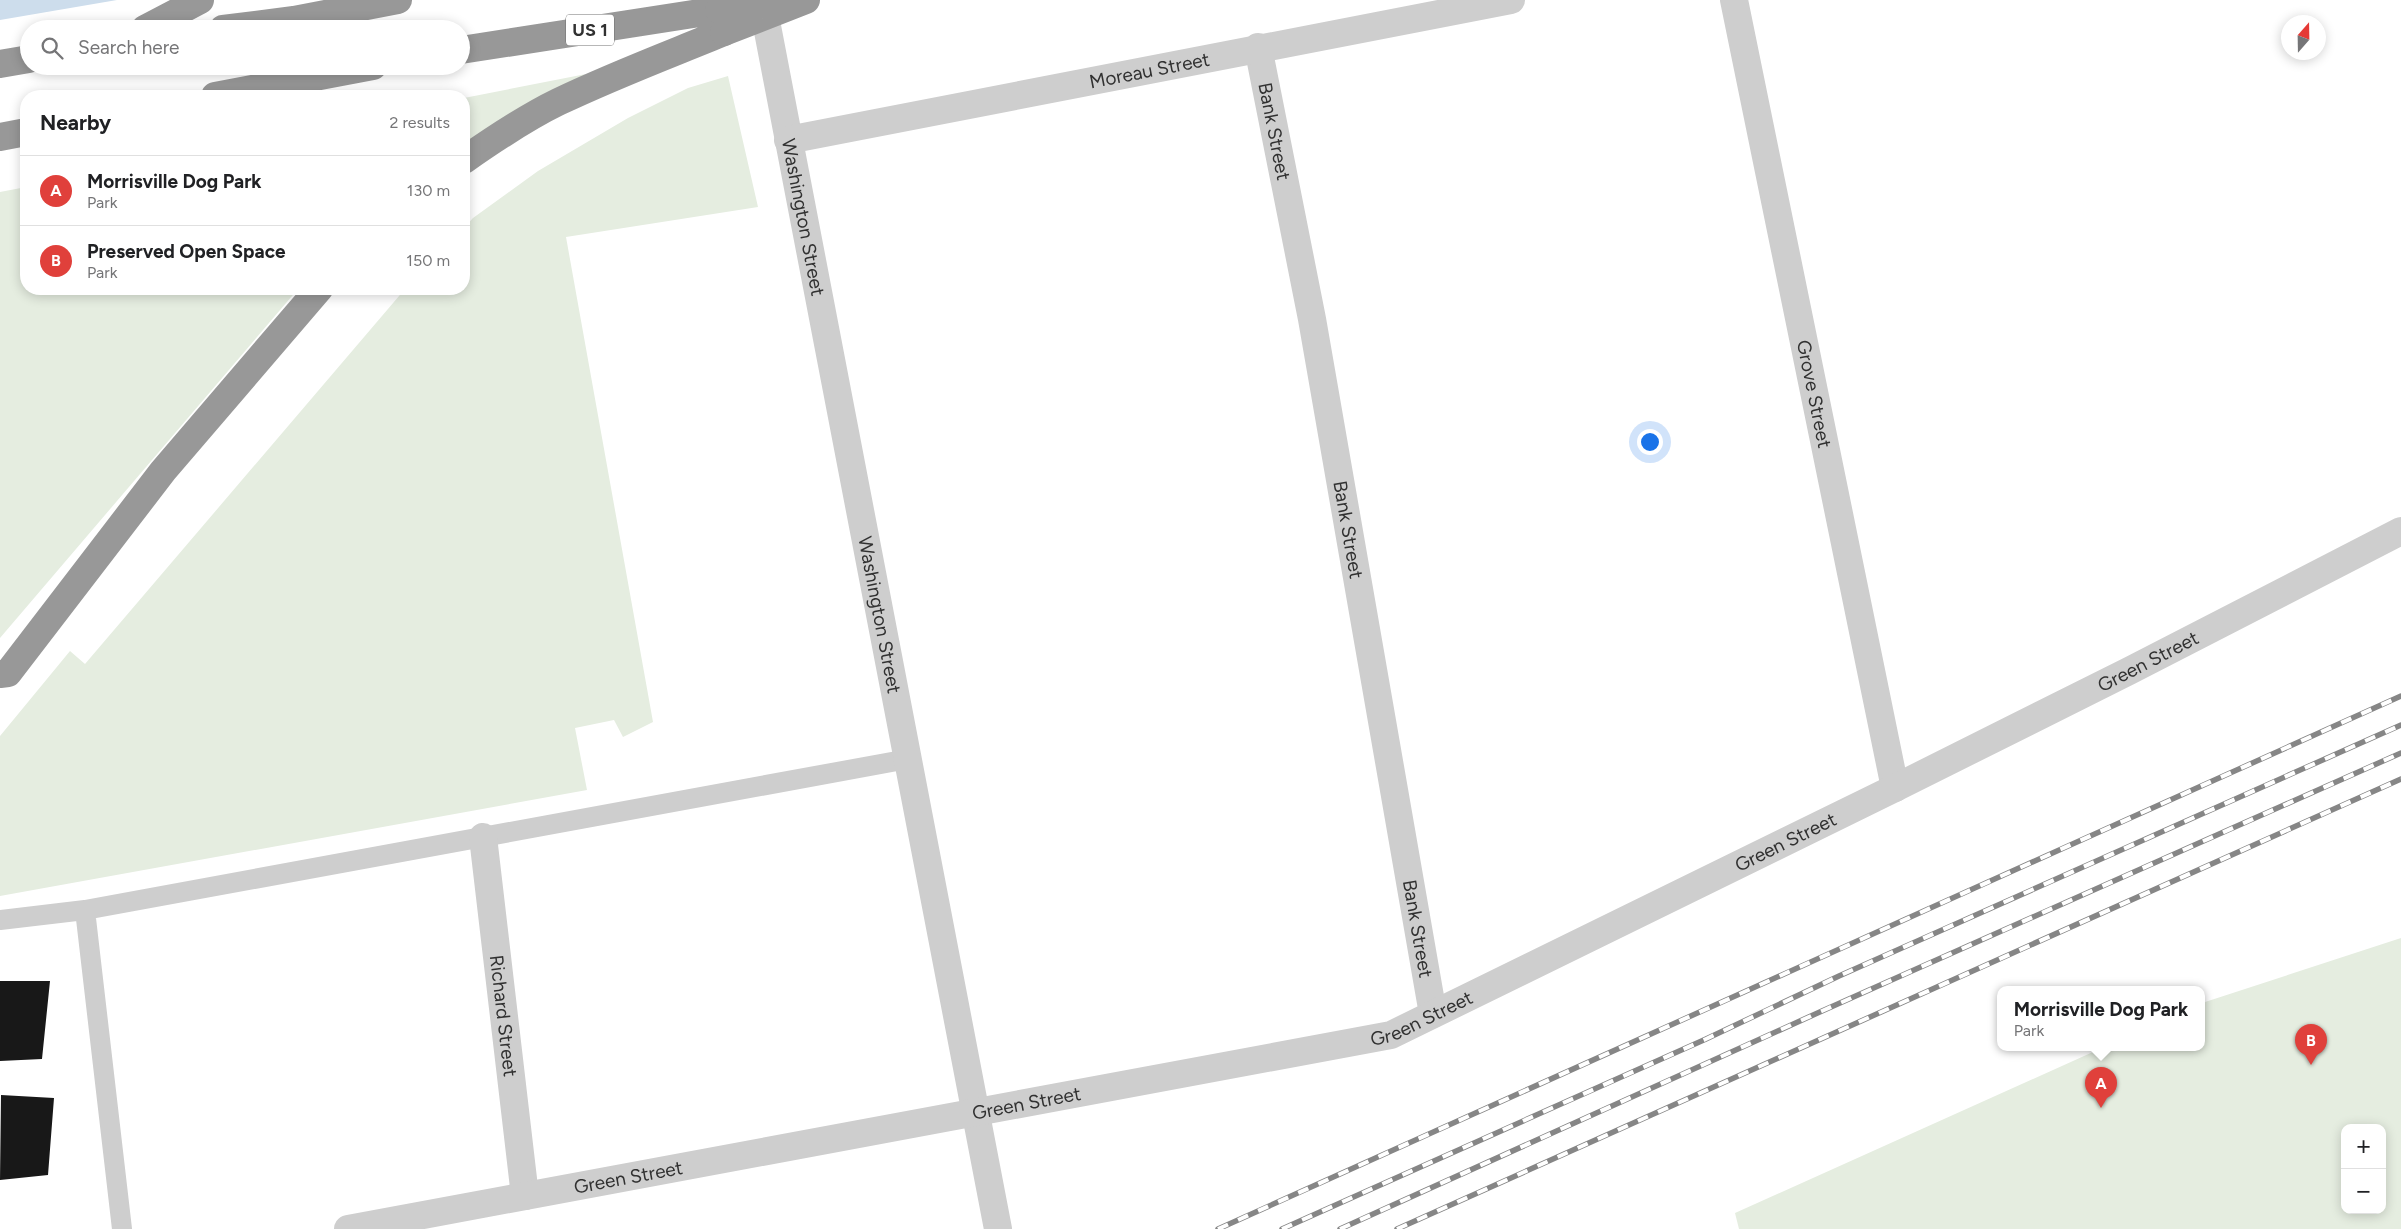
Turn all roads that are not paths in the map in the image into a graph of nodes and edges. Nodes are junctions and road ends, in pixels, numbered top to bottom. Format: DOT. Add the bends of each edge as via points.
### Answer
graph roads {
  1 [pos="200,0"];
  2 [pos="398,0"];
  3 [pos="762,0"];
  4 [pos="787,0"];
  5 [pos="806,0"];
  6 [pos="1511,0"];
  7 [pos="1734,0"];
  8 [pos="162,20"];
  9 [pos="294,20"];
  10 [pos="722,21"];
  11 [pos="1258,47"];
  12 [pos="470,49"];
  13 [pos="20,61"];
  14 [pos="0,64"];
  15 [pos="326,75"];
  16 [pos="247,90"];
  17 [pos="20,133"];
  18 [pos="0,137"];
  19 [pos="788,140"];
  20 [pos="470,156"];
  21 [pos="314,295"];
  22 [pos="2401,531"];
  23 [pos="3,677"];
  24 [pos="908,759"];
  25 [pos="1894,788"];
  26 [pos="483,837"];
  27 [pos="85,910"];
  28 [pos="0,920"];
  29 [pos="1433,1014"];
  30 [pos="976,1111"];
  31 [pos="525,1196"];
  32 [pos="122,1229"];
  33 [pos="348,1229"];
  34 [pos="998,1229"];
  1 -- 8 [label="highway"];
  2 -- 9 [label="highway"];
  3 -- 19 [label="street, Washington Street"];
  4 -- 10 [label="highway, US 1, bridge"];
  5 -- 10 [label="highway, bridge"];
  6 -- 11 [label="street, Moreau Street"];
  7 -- 25 [label="street, Grove Street"];
  10 -- 12 [label="highway, US 1"];
  10 -- 20 [label="highway" via="557,103"];
  11 -- 19 [label="street, Moreau Street"];
  11 -- 29 [label="street, Bank Street" via="1312,319"];
  13 -- 14 [label="highway"];
  15 -- 16 [label="highway"];
  17 -- 18 [label="highway"];
  19 -- 24 [label="street, Washington Street"];
  21 -- 23 [label="highway" via="163,471"];
  22 -- 25 [label="street, Green Street"];
  24 -- 26 [label="lane"];
  24 -- 30 [label="street, Washington Street"];
  25 -- 29 [label="street, Green Street"];
  26 -- 27 [label="lane"];
  26 -- 31 [label="street, Richard Street"];
  27 -- 28 [label="lane"];
  27 -- 32 [label="lane"];
  29 -- 30 [label="street, Green Street" via="1391,1035"];
  30 -- 31 [label="street, Green Street"];
  30 -- 34 [label="street, Washington Street"];
  31 -- 33 [label="street, Green Street"];
}
